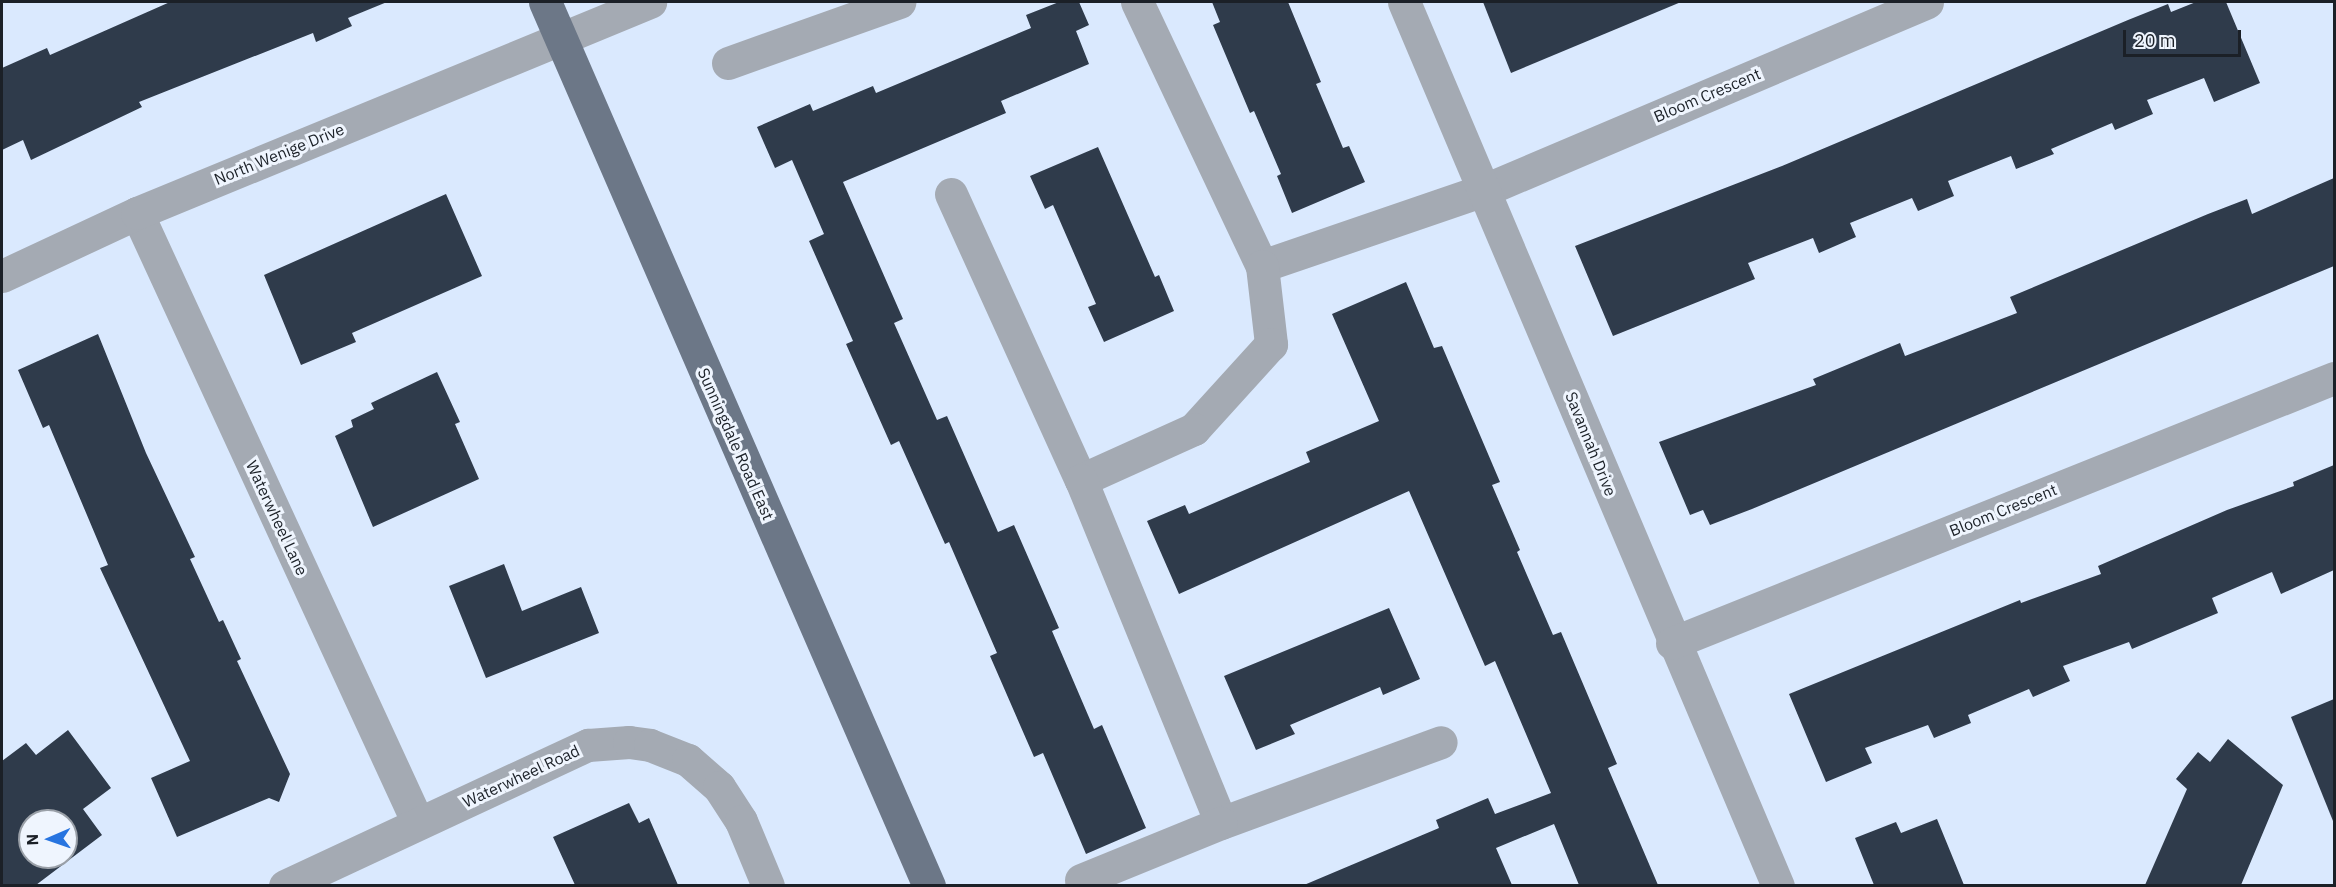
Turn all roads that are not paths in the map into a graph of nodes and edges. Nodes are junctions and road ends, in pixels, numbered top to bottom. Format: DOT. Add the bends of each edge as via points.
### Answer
graph roads {
  1 [pos="545,2"];
  2 [pos="650,2"];
  3 [pos="899,2"];
  4 [pos="1137,2"];
  5 [pos="1404,2"];
  6 [pos="1927,2"];
  7 [pos="560,39"];
  8 [pos="728,63"];
  9 [pos="1487,189"];
  10 [pos="951,194"];
  11 [pos="137,213"];
  12 [pos="1262,266"];
  13 [pos="2,276"];
  14 [pos="2334,378"];
  15 [pos="1081,480"];
  16 [pos="1672,642"];
  17 [pos="1441,742"];
  18 [pos="418,823"];
  19 [pos="1221,823"];
  20 [pos="1081,879"];
  21 [pos="285,885"];
  22 [pos="768,885"];
  23 [pos="929,885"];
  24 [pos="1778,885"];
  1 -- 7 [label="main road, Sunningdale Road East"];
  2 -- 7 [label="street, North Wenige Drive"];
  3 -- 8 [label="street"];
  4 -- 12 [label="street"];
  5 -- 9 [label="street, Savannah Drive"];
  6 -- 9 [label="street, Bloom Crescent"];
  7 -- 11 [label="street, North Wenige Drive"];
  7 -- 23 [label="main road, Sunningdale Road East"];
  9 -- 12 [label="street, Bloom Crescent"];
  9 -- 16 [label="street, Savannah Drive"];
  10 -- 15 [label="street"];
  11 -- 13 [label="street, North Wenige Drive"];
  11 -- 18 [label="street, Waterwheel Lane"];
  12 -- 15 [label="street" via="1271,344 1194,429"];
  14 -- 16 [label="street, Bloom Crescent"];
  15 -- 19 [label="street"];
  16 -- 24 [label="street, Savannah Drive"];
  17 -- 19 [label="street"];
  18 -- 21 [label="street, Waterwheel Road"];
  18 -- 22 [label="street, Waterwheel Road" via="588,745 650,745 688,760 719,787 741,821"];
  19 -- 20 [label="street"];
}
